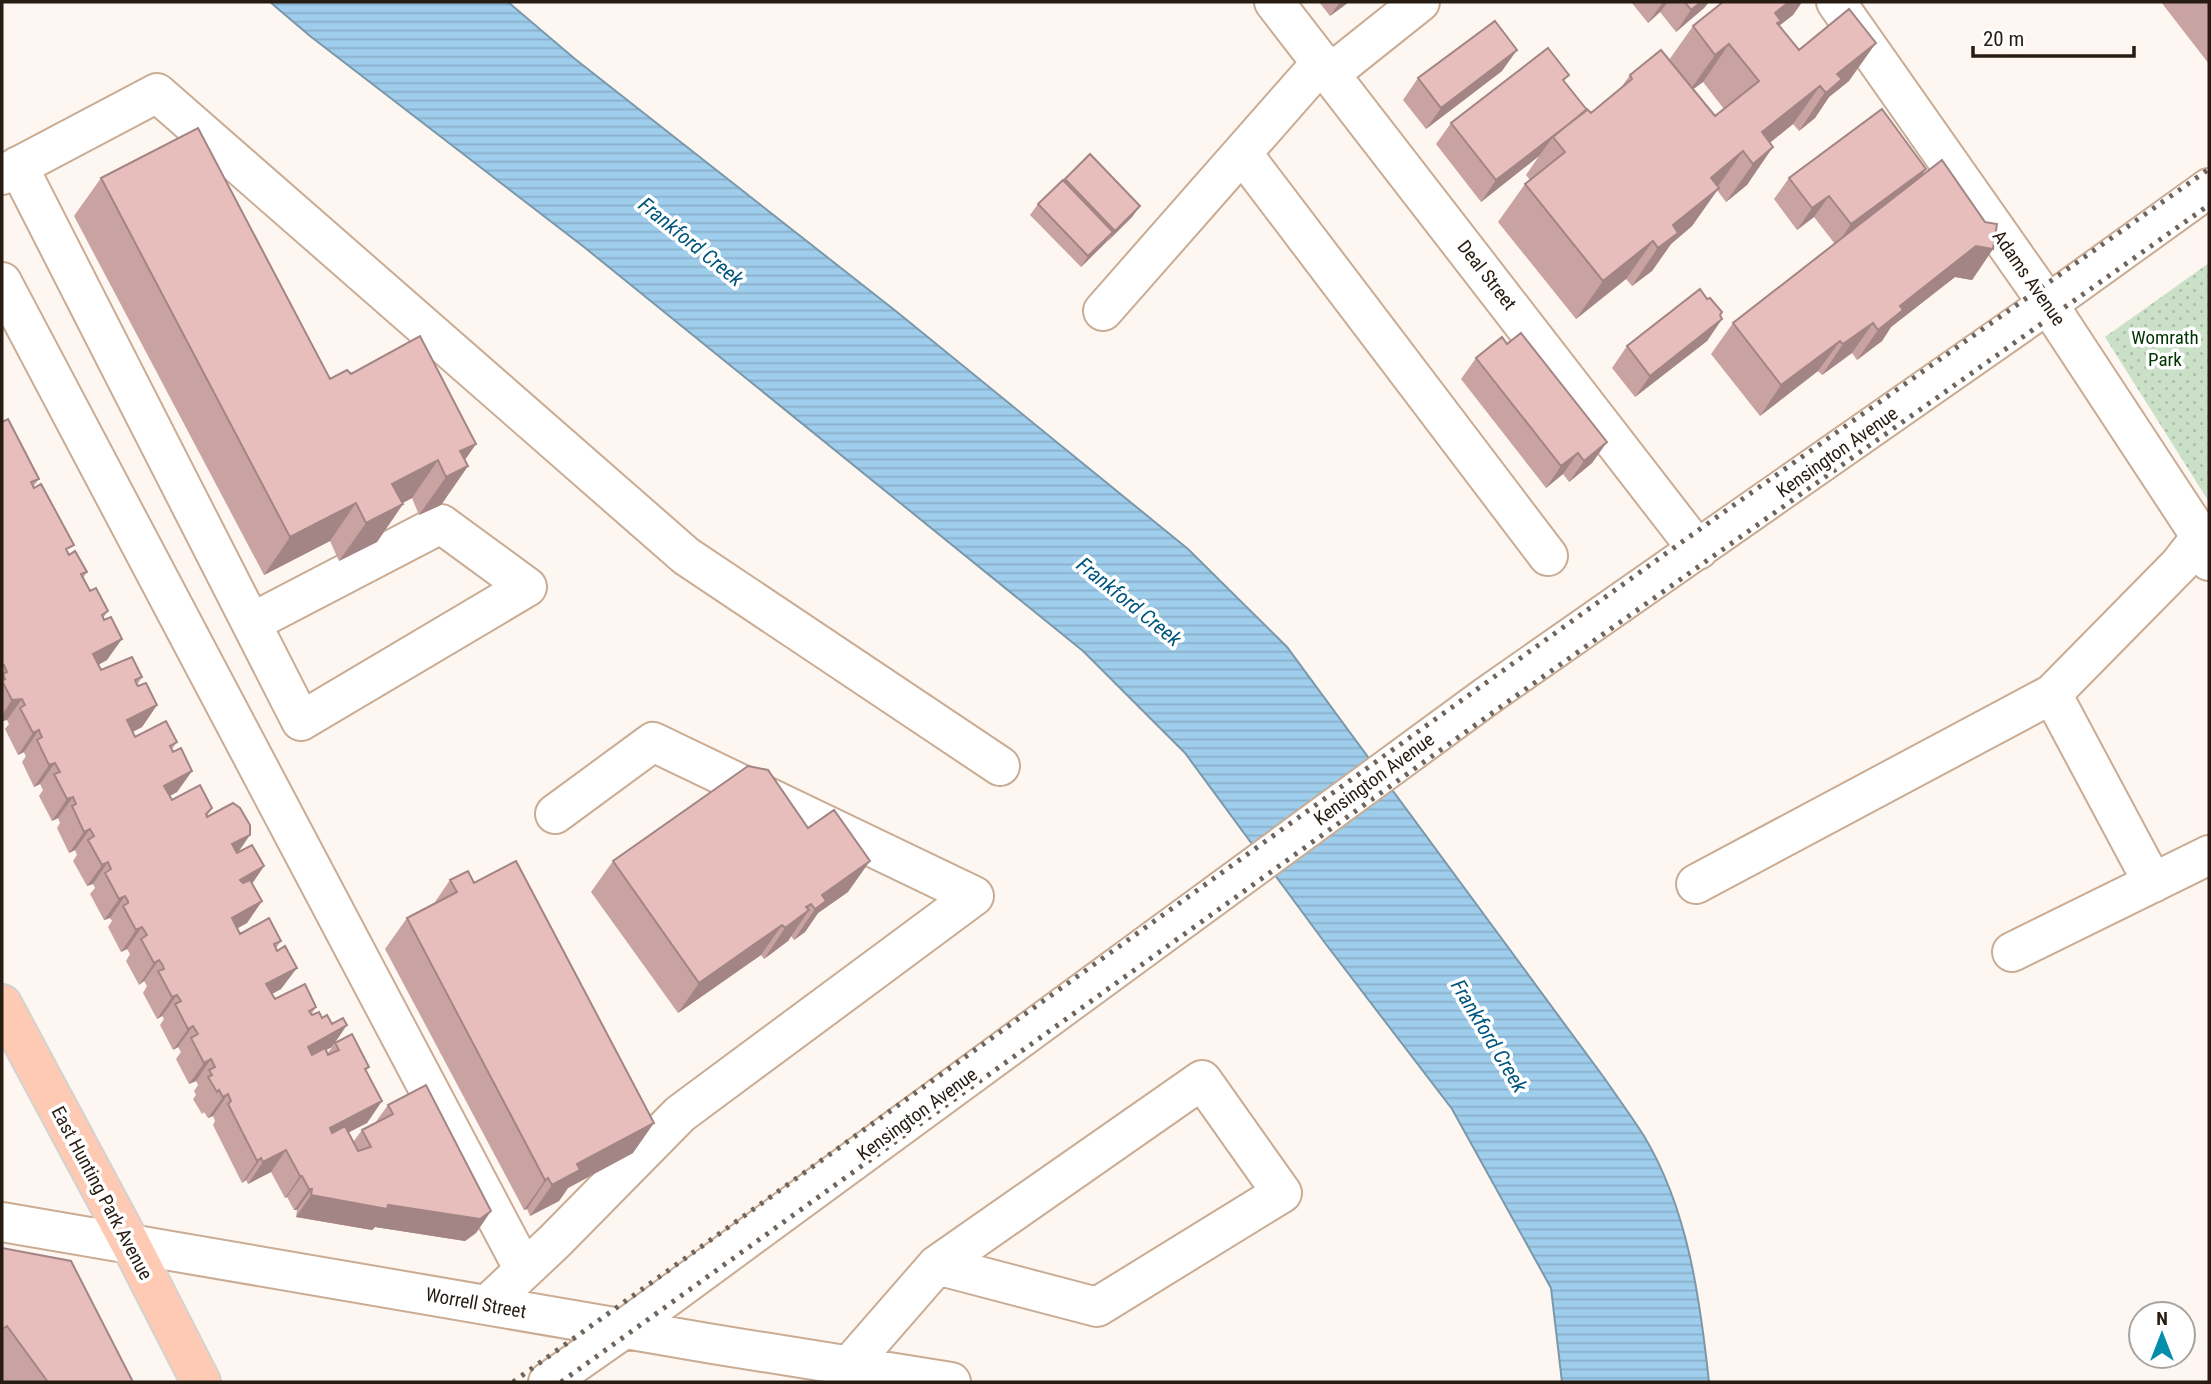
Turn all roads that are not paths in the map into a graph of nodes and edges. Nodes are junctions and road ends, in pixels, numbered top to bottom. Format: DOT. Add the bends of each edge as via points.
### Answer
graph roads {
  1 [pos="1274,2"];
  2 [pos="1420,2"];
  3 [pos="1836,2"];
  4 [pos="1327,67"];
  5 [pos="1242,153"];
  6 [pos="10,170"];
  7 [pos="2209,188"];
  8 [pos="2,282"];
  9 [pos="2048,304"];
  10 [pos="1102,311"];
  11 [pos="2205,549"];
  12 [pos="1698,550"];
  13 [pos="1548,556"];
  14 [pos="251,623"];
  15 [pos="2052,694"];
  16 [pos="1000,766"];
  17 [pos="555,814"];
  18 [pos="2209,855"];
  19 [pos="2153,883"];
  20 [pos="1696,884"];
  21 [pos="2012,952"];
  22 [pos="2,1004"];
  23 [pos="2,1222"];
  24 [pos="130,1243"];
  25 [pos="937,1265"];
  26 [pos="524,1270"];
  27 [pos="487,1304"];
  28 [pos="625,1329"];
  29 [pos="849,1366"];
  30 [pos="201,1382"];
  31 [pos="548,1382"];
  32 [pos="951,1382"];
  1 -- 4 [label="street, Deal Street"];
  2 -- 4 [label="street"];
  3 -- 9 [label="street, Adams Avenue"];
  4 -- 5 [label="street"];
  4 -- 12 [label="street, Deal Street"];
  5 -- 10 [label="street"];
  5 -- 13 [label="street"];
  6 -- 14 [label="street"];
  6 -- 16 [label="street" via="158,93 686,556"];
  7 -- 9 [label="street, Kensington Avenue"];
  8 -- 26 [label="street"];
  9 -- 11 [label="street, Adams Avenue"];
  9 -- 12 [label="street, Kensington Avenue"];
  11 -- 15 [label="street" via="2179,565"];
  12 -- 28 [label="street, Kensington Avenue" via="1487,696"];
  14 -- 14 [label="street" via="301,721 527,587 441,524"];
  15 -- 19 [label="street"];
  15 -- 20 [label="street"];
  17 -- 26 [label="street" via="653,742 974,896 680,1114"];
  18 -- 19 [label="street"];
  19 -- 21 [label="street"];
  22 -- 24 [label="main road, East Hunting Park Avenue"];
  23 -- 24 [label="street, Worrell Street"];
  24 -- 27 [label="street, Worrell Street"];
  24 -- 30 [label="main road, East Hunting Park Avenue"];
  25 -- 25 [label="street" via="1202,1080 1282,1193 1097,1307"];
  25 -- 29 [label="street"];
  26 -- 27 [label="street"];
  27 -- 28 [label="street, Worrell Street"];
  28 -- 29 [label="street, Worrell Street"];
  28 -- 31 [label="street, Kensington Avenue"];
  29 -- 32 [label="street, Worrell Street"];
}
